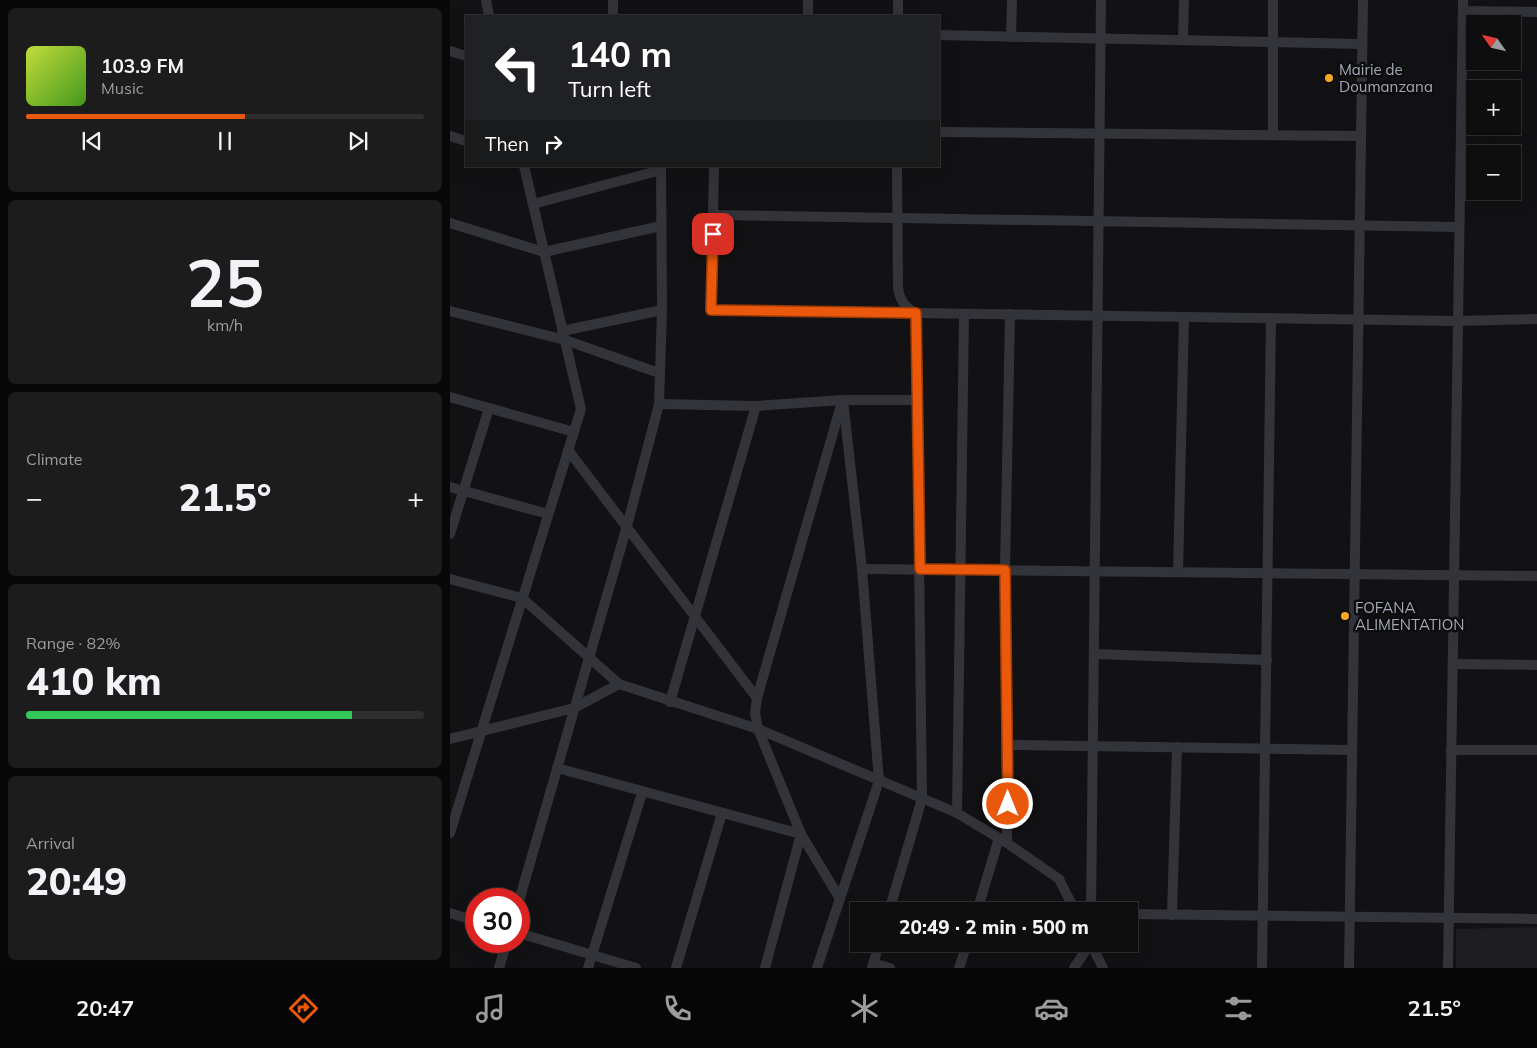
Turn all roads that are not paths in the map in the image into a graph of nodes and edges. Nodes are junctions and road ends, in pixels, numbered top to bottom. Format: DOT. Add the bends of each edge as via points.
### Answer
graph roads {
  1 [pos="486,0"];
  2 [pos="613,0"];
  3 [pos="808,0"];
  4 [pos="898,0"];
  5 [pos="1012,0"];
  6 [pos="1101,0"];
  7 [pos="1184,0"];
  8 [pos="1273,0"];
  9 [pos="1363,0"];
  10 [pos="1463,5"];
  11 [pos="1537,12"];
  12 [pos="490,15"];
  13 [pos="613,15"];
  14 [pos="808,15"];
  15 [pos="898,15"];
  16 [pos="940,35"];
  17 [pos="1012,37"];
  18 [pos="1101,39"];
  19 [pos="1183,40"];
  20 [pos="1273,42"];
  21 [pos="1362,44"];
  22 [pos="450,51"];
  23 [pos="465,56"];
  24 [pos="940,132"];
  25 [pos="1100,133"];
  26 [pos="1273,135"];
  27 [pos="450,136"];
  28 [pos="1361,136"];
  29 [pos="465,141"];
  30 [pos="524,167"];
  31 [pos="714,167"];
  32 [pos="897,167"];
  33 [pos="661,168"];
  34 [pos="533,204"];
  35 [pos="713,215"];
  36 [pos="897,218"];
  37 [pos="1099,221"];
  38 [pos="450,223"];
  39 [pos="661,226"];
  40 [pos="1360,226"];
  41 [pos="1459,227"];
  42 [pos="544,252"];
  43 [pos="662,310"];
  44 [pos="450,311"];
  45 [pos="916,313"];
  46 [pos="964,314"];
  47 [pos="1010,314"];
  48 [pos="1098,316"];
  49 [pos="1184,317"];
  50 [pos="1271,318"];
  51 [pos="1358,319"];
  52 [pos="1537,319"];
  53 [pos="1458,320"];
  54 [pos="563,336"];
  55 [pos="659,374"];
  56 [pos="450,397"];
  57 [pos="843,400"];
  58 [pos="918,400"];
  59 [pos="659,404"];
  60 [pos="756,406"];
  61 [pos="488,408"];
  62 [pos="574,432"];
  63 [pos="568,450"];
  64 [pos="450,487"];
  65 [pos="463,490"];
  66 [pos="548,514"];
  67 [pos="627,526"];
  68 [pos="450,534"];
  69 [pos="862,568"];
  70 [pos="920,569"];
  71 [pos="959,570"];
  72 [pos="1005,570"];
  73 [pos="1095,571"];
  74 [pos="1178,572"];
  75 [pos="1268,573"];
  76 [pos="1355,574"];
  77 [pos="1454,575"];
  78 [pos="1537,576"];
  79 [pos="450,579"];
  80 [pos="522,598"];
  81 [pos="695,616"];
  82 [pos="1094,654"];
  83 [pos="589,658"];
  84 [pos="1267,660"];
  85 [pos="1453,664"];
  86 [pos="1537,665"];
  87 [pos="619,684"];
  88 [pos="757,698"];
  89 [pos="670,702"];
  90 [pos="574,708"];
  91 [pos="758,729"];
  92 [pos="481,733"];
  93 [pos="450,739"];
  94 [pos="1008,745"];
  95 [pos="1093,746"];
  96 [pos="1176,747"];
  97 [pos="1265,749"];
  98 [pos="1352,750"];
  99 [pos="1451,750"];
  100 [pos="1537,750"];
  101 [pos="557,768"];
  102 [pos="879,781"];
  103 [pos="642,793"];
  104 [pos="922,799"];
  105 [pos="957,812"];
  106 [pos="722,814"];
  107 [pos="450,833"];
  108 [pos="801,834"];
  109 [pos="1003,841"];
  110 [pos="522,888"];
  111 [pos="840,899"];
  112 [pos="892,902"];
  113 [pos="980,902"];
  114 [pos="1070,902"];
  115 [pos="1091,902"];
  116 [pos="450,913"];
  117 [pos="1138,914"];
  118 [pos="1172,915"];
  119 [pos="1263,916"];
  120 [pos="1350,917"];
  121 [pos="465,918"];
  122 [pos="1449,918"];
  123 [pos="1537,919"];
  124 [pos="530,937"];
  125 [pos="876,952"];
  126 [pos="964,952"];
  127 [pos="1085,952"];
  128 [pos="1095,952"];
  129 [pos="503,953"];
  130 [pos="592,955"];
  131 [pos="872,965"];
  132 [pos="680,967"];
  133 [pos="499,968"];
  134 [pos="588,968"];
  135 [pos="636,968"];
  136 [pos="764,968"];
  137 [pos="817,968"];
  138 [pos="890,968"];
  139 [pos="959,968"];
  140 [pos="1074,968"];
  141 [pos="1103,968"];
  142 [pos="1262,968"];
  143 [pos="1350,968"];
  144 [pos="1448,968"];
  1 -- 12 [label="street"];
  2 -- 13 [label="street"];
  3 -- 14 [label="street"];
  4 -- 15 [label="street"];
  5 -- 17 [label="street"];
  6 -- 18 [label="street"];
  7 -- 19 [label="street"];
  8 -- 20 [label="street"];
  9 -- 21 [label="street"];
  10 -- 11 [label="street"];
  10 -- 41 [label="street"];
  16 -- 17 [label="street"];
  17 -- 18 [label="street"];
  18 -- 19 [label="street"];
  18 -- 25 [label="street"];
  19 -- 20 [label="street"];
  20 -- 21 [label="street"];
  20 -- 26 [label="street"];
  21 -- 28 [label="street"];
  22 -- 23 [label="street"];
  24 -- 25 [label="street"];
  25 -- 26 [label="street"];
  25 -- 37 [label="street"];
  26 -- 28 [label="street"];
  27 -- 29 [label="street"];
  28 -- 40 [label="street"];
  30 -- 34 [label="street"];
  31 -- 35 [label="street"];
  32 -- 36 [label="street"];
  33 -- 34 [label="street"];
  33 -- 39 [label="street"];
  34 -- 42 [label="street"];
  35 -- 36 [label="street"];
  35 -- 45 [label="street" via="711,310"];
  36 -- 37 [label="street"];
  36 -- 45 [label="street" via="900,299"];
  37 -- 40 [label="street"];
  37 -- 48 [label="street"];
  38 -- 42 [label="street"];
  39 -- 42 [label="street"];
  39 -- 43 [label="street"];
  40 -- 41 [label="street"];
  40 -- 51 [label="street"];
  41 -- 53 [label="street"];
  42 -- 54 [label="street"];
  43 -- 54 [label="street"];
  43 -- 55 [label="street"];
  44 -- 54 [label="street"];
  45 -- 46 [label="street"];
  45 -- 58 [label="street"];
  46 -- 47 [label="street"];
  46 -- 71 [label="street"];
  47 -- 48 [label="street"];
  47 -- 72 [label="street"];
  48 -- 49 [label="street"];
  48 -- 73 [label="street"];
  49 -- 50 [label="street"];
  49 -- 74 [label="street"];
  50 -- 51 [label="street"];
  50 -- 75 [label="street"];
  51 -- 53 [label="street"];
  51 -- 76 [label="street"];
  52 -- 53 [label="street"];
  53 -- 77 [label="street"];
  54 -- 55 [label="street"];
  54 -- 62 [label="street" via="581,409"];
  55 -- 59 [label="street"];
  56 -- 61 [label="street"];
  57 -- 58 [label="street"];
  57 -- 60 [label="street"];
  57 -- 69 [label="street"];
  57 -- 88 [label="street"];
  58 -- 70 [label="street"];
  59 -- 60 [label="street"];
  59 -- 67 [label="street"];
  60 -- 81 [label="street"];
  61 -- 62 [label="street"];
  61 -- 65 [label="street"];
  62 -- 63 [label="street"];
  63 -- 66 [label="street"];
  63 -- 67 [label="street"];
  64 -- 65 [label="street"];
  65 -- 66 [label="street"];
  65 -- 68 [label="street"];
  66 -- 80 [label="street"];
  67 -- 81 [label="street"];
  67 -- 83 [label="street"];
  69 -- 70 [label="street"];
  69 -- 102 [label="street"];
  70 -- 71 [label="street"];
  70 -- 104 [label="street"];
  71 -- 72 [label="street"];
  71 -- 105 [label="street"];
  72 -- 73 [label="street"];
  72 -- 94 [label="street"];
  73 -- 74 [label="street"];
  73 -- 82 [label="street"];
  74 -- 75 [label="street"];
  75 -- 76 [label="street"];
  75 -- 84 [label="street"];
  76 -- 77 [label="street"];
  76 -- 98 [label="street"];
  77 -- 78 [label="street"];
  77 -- 85 [label="street"];
  79 -- 80 [label="street"];
  80 -- 83 [label="street"];
  80 -- 92 [label="street"];
  81 -- 88 [label="street"];
  81 -- 89 [label="street"];
  82 -- 84 [label="street"];
  82 -- 95 [label="street"];
  83 -- 87 [label="street"];
  83 -- 90 [label="street"];
  84 -- 97 [label="street"];
  85 -- 86 [label="street"];
  85 -- 99 [label="street"];
  87 -- 89 [label="street"];
  87 -- 90 [label="street"];
  88 -- 91 [label="street"];
  89 -- 91 [label="street"];
  90 -- 92 [label="street"];
  90 -- 101 [label="street"];
  91 -- 102 [label="street"];
  91 -- 108 [label="street"];
  92 -- 93 [label="street"];
  92 -- 107 [label="street"];
  94 -- 95 [label="street"];
  94 -- 109 [label="street"];
  95 -- 96 [label="street"];
  95 -- 115 [label="street"];
  96 -- 97 [label="street"];
  96 -- 118 [label="street"];
  97 -- 98 [label="street"];
  97 -- 119 [label="street"];
  98 -- 120 [label="street"];
  99 -- 100 [label="street"];
  99 -- 122 [label="street"];
  101 -- 103 [label="street"];
  101 -- 110 [label="street"];
  102 -- 104 [label="street"];
  102 -- 111 [label="street"];
  103 -- 106 [label="street"];
  103 -- 130 [label="street"];
  104 -- 105 [label="street"];
  104 -- 112 [label="street"];
  105 -- 109 [label="street"];
  106 -- 108 [label="street"];
  106 -- 132 [label="street"];
  108 -- 111 [label="street"];
  108 -- 136 [label="street"];
  109 -- 113 [label="street"];
  109 -- 114 [label="street" via="1059,879"];
  111 -- 137 [label="street"];
  116 -- 121 [label="street"];
  117 -- 118 [label="street"];
  118 -- 119 [label="street"];
  119 -- 120 [label="street"];
  119 -- 142 [label="street"];
  120 -- 122 [label="street"];
  120 -- 143 [label="street"];
  122 -- 123 [label="street"];
  122 -- 144 [label="street"];
  124 -- 130 [label="street"];
  125 -- 131 [label="street"];
  126 -- 139 [label="street"];
  127 -- 140 [label="street"];
  128 -- 141 [label="street"];
  129 -- 133 [label="street"];
  130 -- 134 [label="street"];
  130 -- 135 [label="street"];
  131 -- 138 [label="street"];
}
